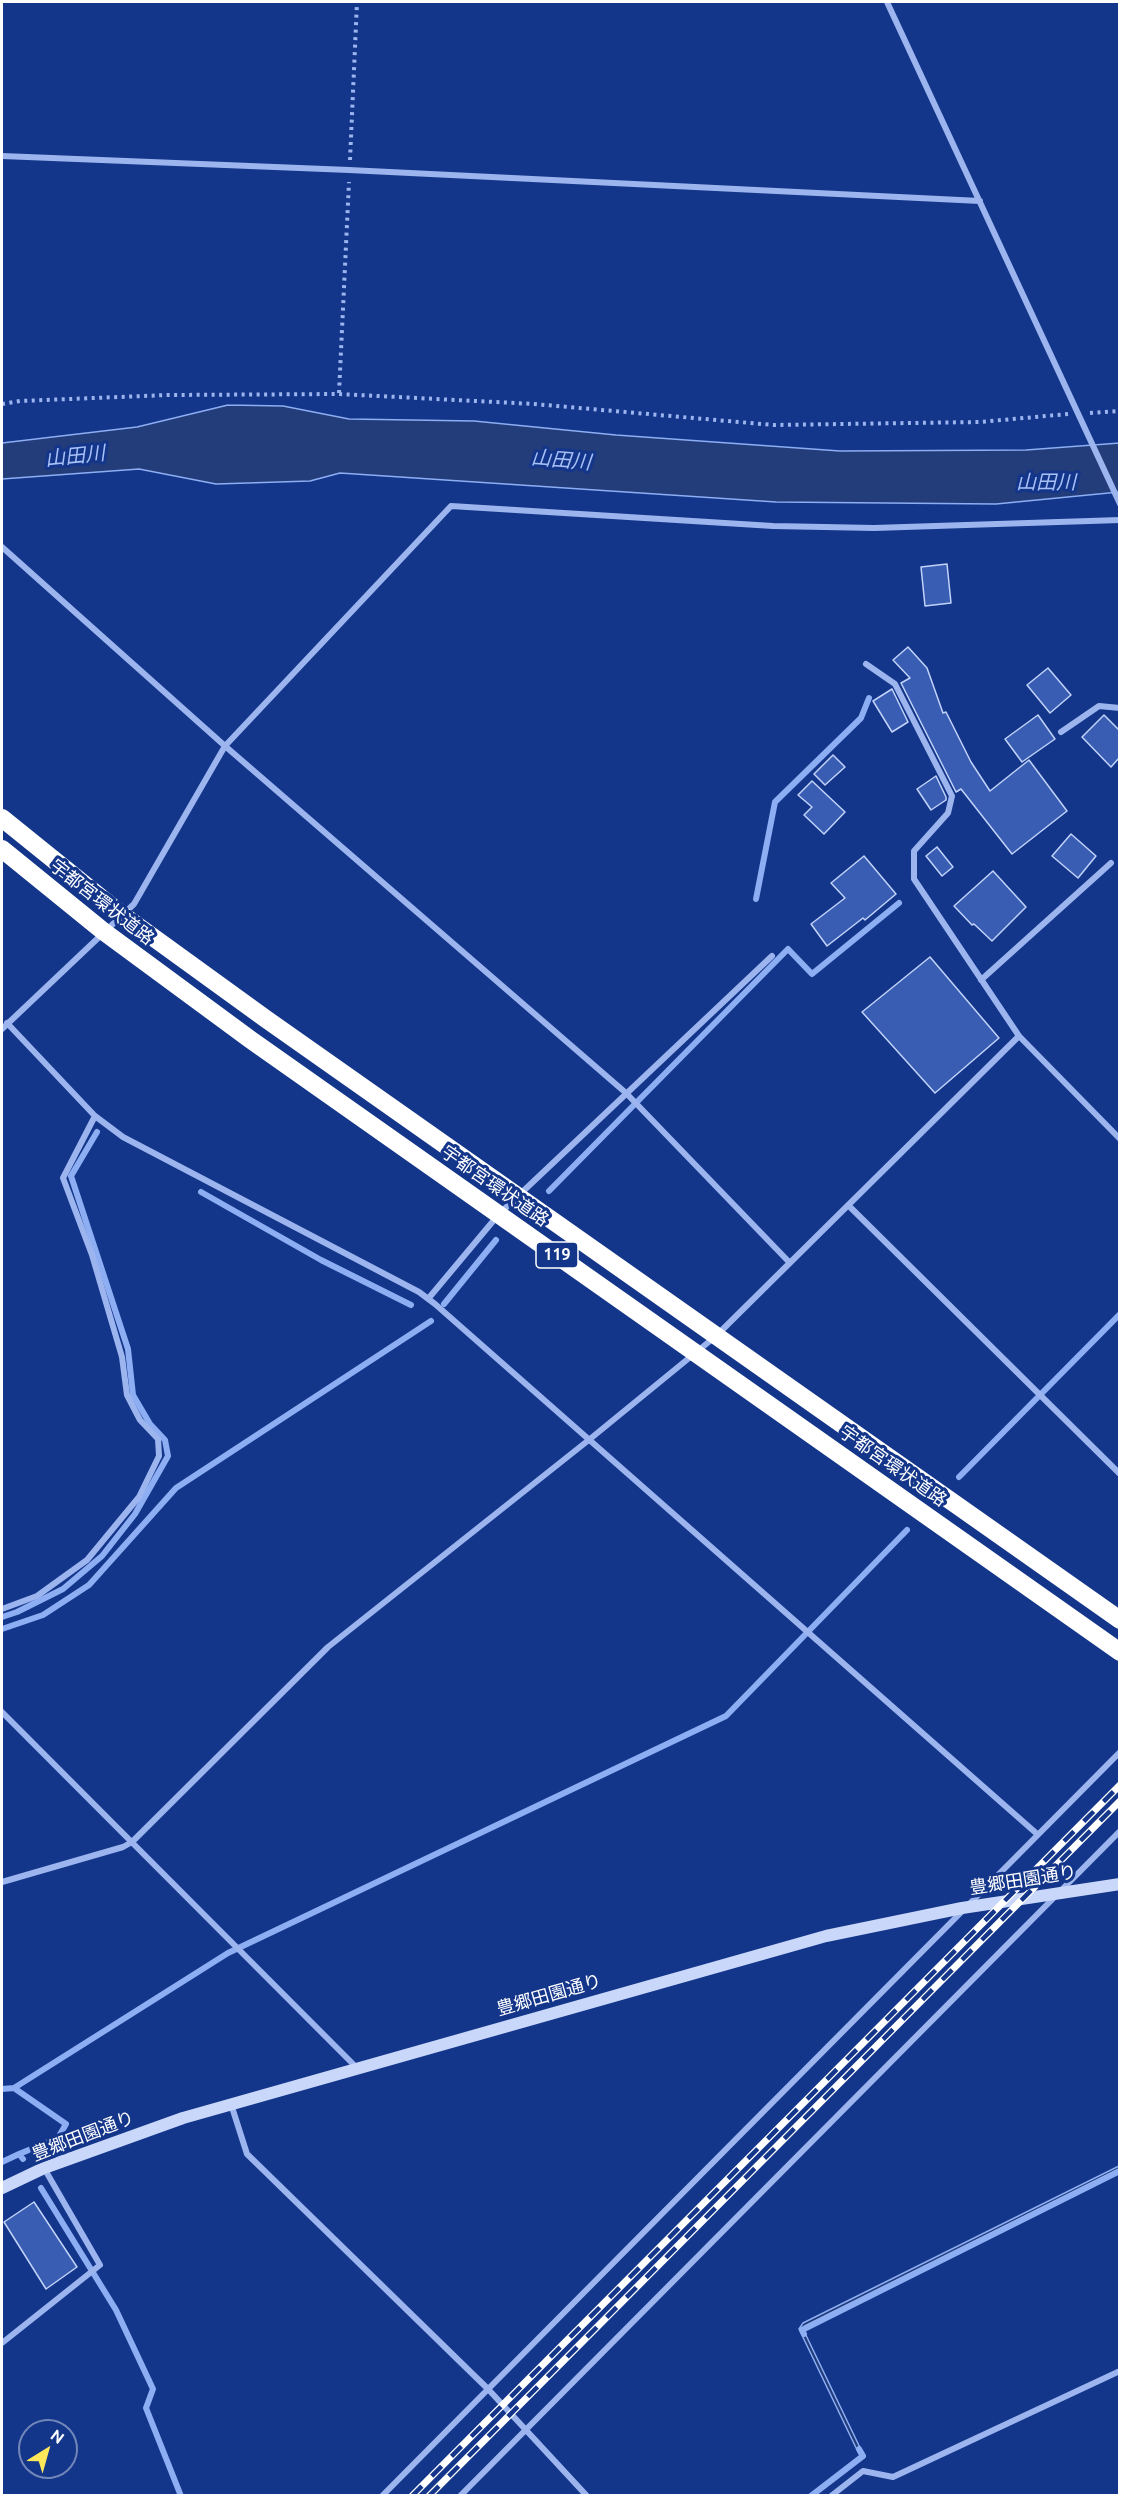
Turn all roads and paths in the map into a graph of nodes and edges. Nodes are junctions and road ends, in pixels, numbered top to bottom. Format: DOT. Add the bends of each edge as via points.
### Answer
graph roads {
  1 [pos="357,2"];
  2 [pos="887,2"];
  3 [pos="2,156"];
  4 [pos="349,170"];
  5 [pos="980,201"];
  6 [pos="339,394"];
  7 [pos="2,404"];
  8 [pos="1119,411"];
  9 [pos="1078,414"];
  10 [pos="1119,504"];
  11 [pos="1119,520"];
  12 [pos="2,547"];
  13 [pos="866,664"];
  14 [pos="1119,708"];
  15 [pos="1061,732"];
  16 [pos="225,746"];
  17 [pos="2,819"];
  18 [pos="2,849"];
  19 [pos="1111,863"];
  20 [pos="121,914"];
  21 [pos="103,931"];
  22 [pos="772,956"];
  23 [pos="981,980"];
  24 [pos="7,1023"];
  25 [pos="2,1029"];
  26 [pos="1019,1036"];
  27 [pos="626,1093"];
  28 [pos="95,1116"];
  29 [pos="1119,1139"];
  30 [pos="518,1196"];
  31 [pos="848,1205"];
  32 [pos="499,1214"];
  33 [pos="790,1263"];
  34 [pos="428,1299"];
  35 [pos="716,1336"];
  36 [pos="696,1353"];
  37 [pos="590,1439"];
  38 [pos="1119,1474"];
  39 [pos="2,1609"];
  40 [pos="1119,1620"];
  41 [pos="1119,1652"];
  42 [pos="2,1712"];
  43 [pos="1119,1752"];
  44 [pos="1119,1831"];
  45 [pos="1036,1833"];
  46 [pos="132,1842"];
  47 [pos="2,1882"];
  48 [pos="1119,1884"];
  49 [pos="1056,1893"];
  50 [pos="962,1908"];
  51 [pos="357,2068"];
  52 [pos="231,2104"];
  53 [pos="44,2168"];
  54 [pos="2,2188"];
  55 [pos="2,2343"];
  56 [pos="1119,2371"];
  57 [pos="488,2389"];
  58 [pos="526,2430"];
  59 [pos="382,2496"];
  60 [pos="460,2496"];
  61 [pos="587,2496"];
  62 [pos="831,2496"];
  1 -- 4 [label="path"];
  2 -- 5 [label="street"];
  3 -- 4 [label="street"];
  4 -- 5 [label="street"];
  4 -- 6 [label="path"];
  5 -- 9 [label="street"];
  6 -- 7 [label="path" via="168,395"];
  6 -- 9 [label="path" via="534,404 773,425 980,422"];
  8 -- 9 [label="path"];
  9 -- 10 [label="street"];
  11 -- 16 [label="street" via="874,528 773,526 451,506"];
  12 -- 16 [label="street"];
  13 -- 23 [label="street" via="895,684 952,796 948,813 914,850 914,879"];
  14 -- 15 [label="street" via="1100,706"];
  16 -- 20 [label="street" via="134,904"];
  16 -- 27 [label="street"];
  17 -- 20 [label="highway, 宇都宮環状道路 / 119"];
  18 -- 21 [label="highway, 宇都宮環状道路 / 119"];
  19 -- 23 [label="street"];
  20 -- 21 [label="street"];
  20 -- 30 [label="highway, 宇都宮環状道路 / 119"];
  21 -- 24 [label="street"];
  21 -- 32 [label="highway, 宇都宮環状道路 / 119"];
  22 -- 27 [label="street"];
  23 -- 26 [label="street"];
  24 -- 25 [label="street"];
  24 -- 28 [label="street"];
  26 -- 29 [label="street"];
  26 -- 31 [label="street"];
  27 -- 30 [label="street"];
  27 -- 33 [label="street"];
  28 -- 34 [label="street" via="123,1137"];
  28 -- 39 [label="street" via="63,1178 92,1256 122,1357 127,1395 140,1420 158,1439 159,1456 139,1497 87,1560 37,1596"];
  30 -- 32 [label="street"];
  30 -- 35 [label="highway, 宇都宮環状道路 / 119"];
  31 -- 33 [label="street"];
  31 -- 38 [label="street"];
  32 -- 34 [label="street"];
  32 -- 36 [label="highway, 宇都宮環状道路 / 119"];
  33 -- 35 [label="street"];
  34 -- 37 [label="street"];
  35 -- 36 [label="street"];
  35 -- 40 [label="highway, 宇都宮環状道路 / 119"];
  36 -- 37 [label="street"];
  36 -- 41 [label="highway, 宇都宮環状道路 / 119"];
  37 -- 45 [label="street"];
  37 -- 46 [label="street" via="328,1647"];
  42 -- 46 [label="street"];
  43 -- 45 [label="street"];
  44 -- 49 [label="street"];
  45 -- 50 [label="street"];
  46 -- 47 [label="street"];
  46 -- 51 [label="street"];
  48 -- 49 [label="street, 豊郷田園通り"];
  49 -- 50 [label="street, 豊郷田園通り"];
  49 -- 58 [label="street"];
  50 -- 51 [label="street, 豊郷田園通り" via="826,1936"];
  50 -- 57 [label="street"];
  51 -- 52 [label="street, 豊郷田園通り"];
  52 -- 53 [label="street, 豊郷田園通り"];
  52 -- 57 [label="street" via="247,2154"];
  53 -- 54 [label="street, 豊郷田園通り"];
  53 -- 55 [label="street" via="100,2265"];
  56 -- 62 [label="street" via="893,2477 863,2471"];
  57 -- 58 [label="street"];
  57 -- 59 [label="street"];
  58 -- 60 [label="street"];
  58 -- 61 [label="street"];
}
